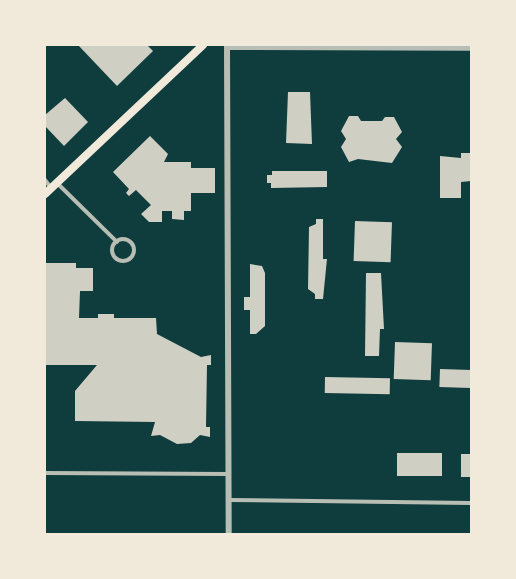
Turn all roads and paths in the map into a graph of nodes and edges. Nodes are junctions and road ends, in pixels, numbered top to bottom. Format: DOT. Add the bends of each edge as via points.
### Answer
graph roads {
  1 [pos="203,45"];
  2 [pos="228,46"];
  3 [pos="471,48"];
  4 [pos="45,180"];
  5 [pos="51,189"];
  6 [pos="116,242"];
  7 [pos="45,473"];
  8 [pos="229,474"];
  9 [pos="229,500"];
  10 [pos="471,503"];
  11 [pos="229,534"];
  1 -- 5 [label="main road"];
  2 -- 3 [label="street"];
  2 -- 8 [label="street"];
  4 -- 5 [label="street"];
  5 -- 6 [label="street"];
  6 -- 6 [label="street" via="124,239 131,242 134,248 130,258 120,260 115,256 113,249"];
  7 -- 8 [label="street"];
  8 -- 9 [label="street"];
  9 -- 10 [label="street"];
  9 -- 11 [label="street"];
}
